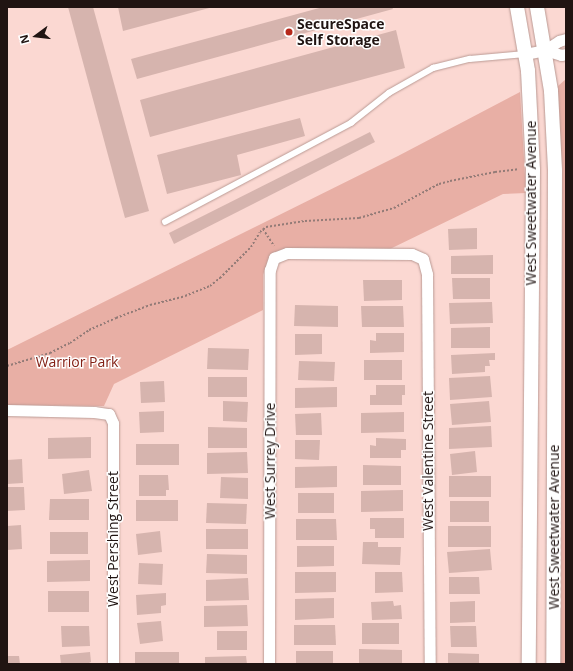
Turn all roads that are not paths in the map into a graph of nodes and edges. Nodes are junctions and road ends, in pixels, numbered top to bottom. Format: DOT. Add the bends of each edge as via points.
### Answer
graph roads {
  1 [pos="517,7"];
  2 [pos="537,7"];
  3 [pos="566,39"];
  4 [pos="545,50"];
  5 [pos="525,54"];
  6 [pos="566,54"];
  7 [pos="165,222"];
  8 [pos="275,253"];
  9 [pos="7,410"];
  10 [pos="554,420"];
  11 [pos="531,422"];
  12 [pos="113,664"];
  13 [pos="269,664"];
  14 [pos="430,664"];
  15 [pos="530,664"];
  16 [pos="553,664"];
  1 -- 5 [label="street, West Sweetwater Avenue"];
  2 -- 4 [label="street, West Sweetwater Avenue"];
  3 -- 4 [label="street"];
  4 -- 5 [label="street"];
  4 -- 6 [label="street"];
  4 -- 10 [label="street, West Sweetwater Avenue" via="551,91 555,179"];
  5 -- 7 [label="lane" via="470,59 433,68 389,93 352,123"];
  5 -- 11 [label="street, West Sweetwater Avenue" via="533,170"];
  8 -- 13 [label="street, West Surrey Drive" via="270,270"];
  8 -- 14 [label="street, West Valentine Street" via="412,254 423,259 427,274"];
  9 -- 12 [label="street, West Pershing Street" via="94,412 109,414 113,423"];
  10 -- 11 [label="street"];
  10 -- 16 [label="street, West Sweetwater Avenue"];
  11 -- 15 [label="street, West Sweetwater Avenue"];
}
